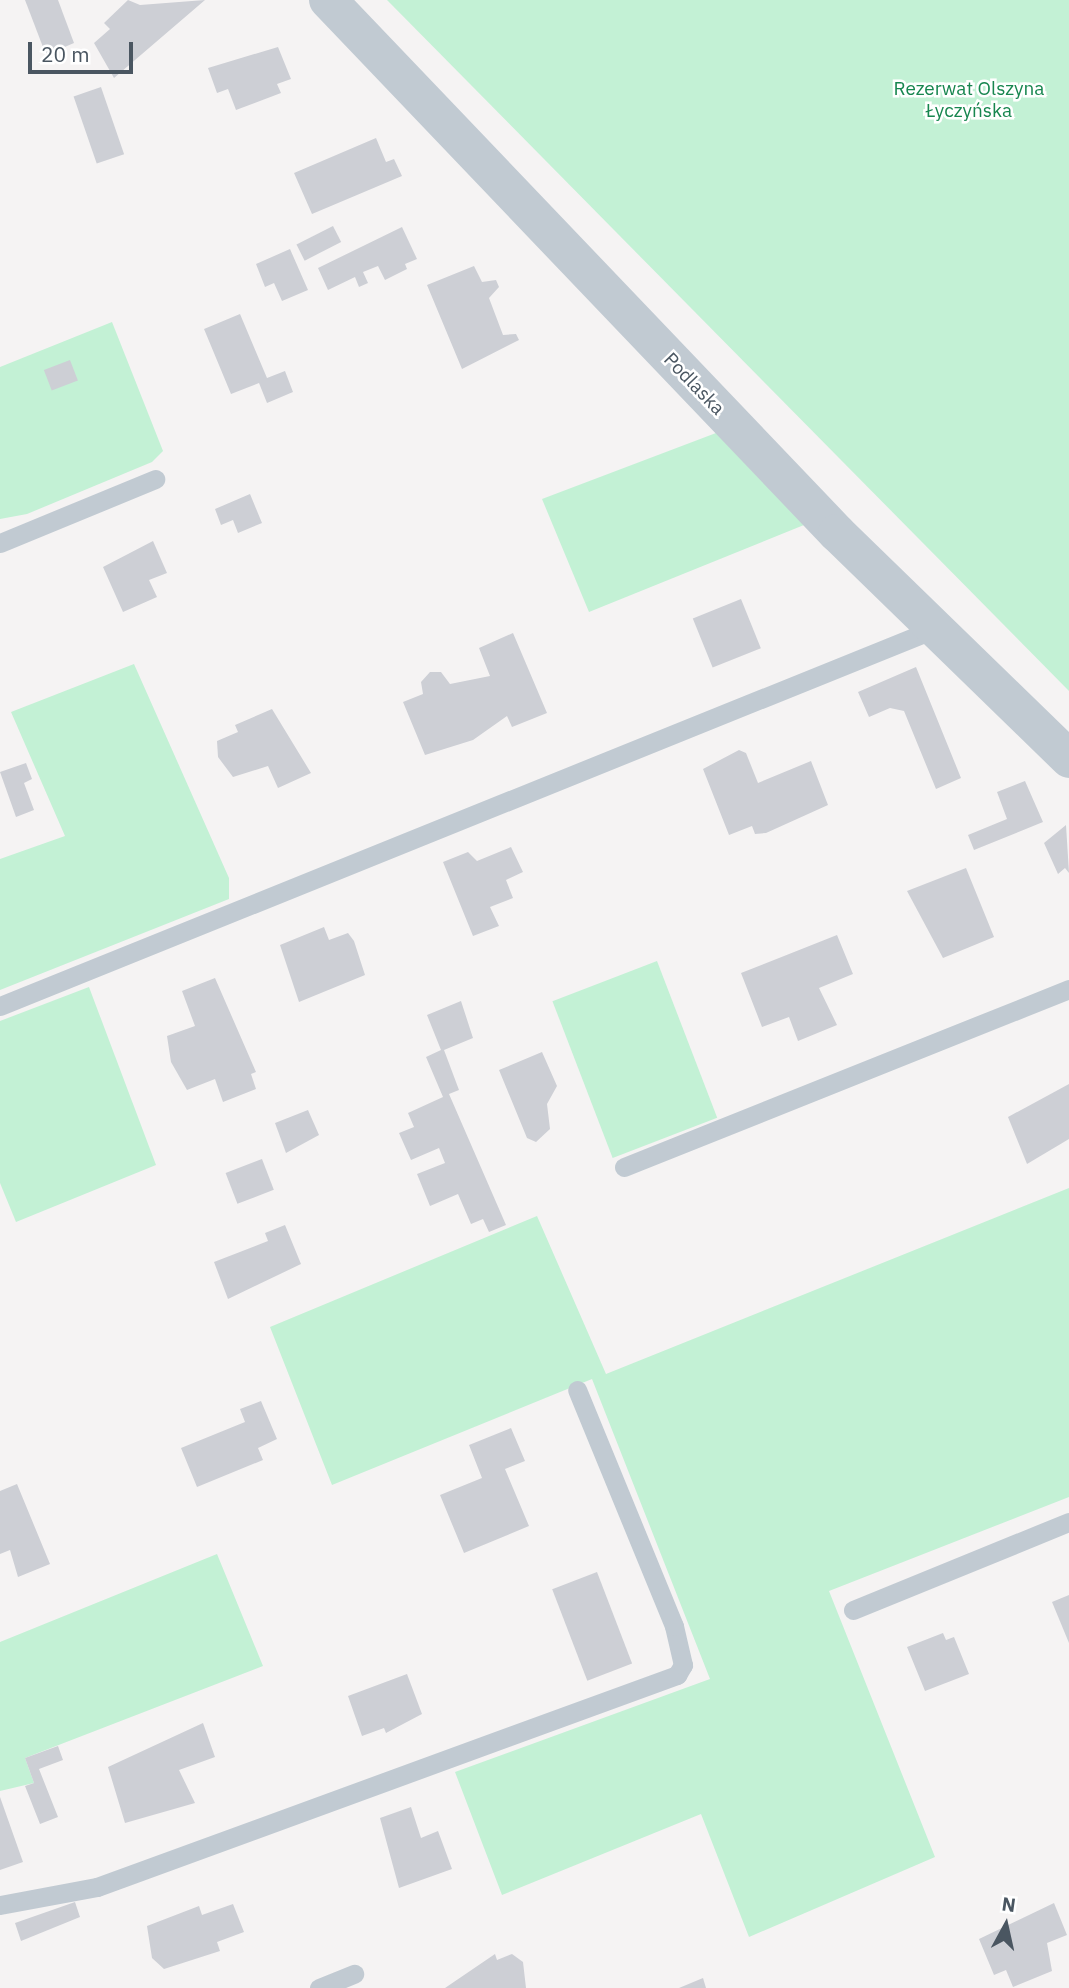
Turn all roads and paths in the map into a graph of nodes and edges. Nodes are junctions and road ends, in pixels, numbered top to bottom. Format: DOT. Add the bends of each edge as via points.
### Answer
graph roads {
  1 [pos="328,0"];
  2 [pos="155,479"];
  3 [pos="0,542"];
  4 [pos="934,629"];
  5 [pos="1069,759"];
  6 [pos="1069,989"];
  7 [pos="0,1006"];
  8 [pos="624,1167"];
  9 [pos="577,1390"];
  10 [pos="1069,1522"];
  11 [pos="853,1610"];
  12 [pos="0,1905"];
  13 [pos="354,1974"];
  14 [pos="318,1988"];
  1 -- 4 [label="street, Podlaska"];
  2 -- 3 [label="lane"];
  4 -- 5 [label="street, Podlaska"];
  4 -- 7 [label="lane"];
  6 -- 8 [label="lane"];
  9 -- 12 [label="lane" via="678,1637 683,1665 677,1675 97,1887"];
  10 -- 11 [label="lane"];
  13 -- 14 [label="lane"];
}
